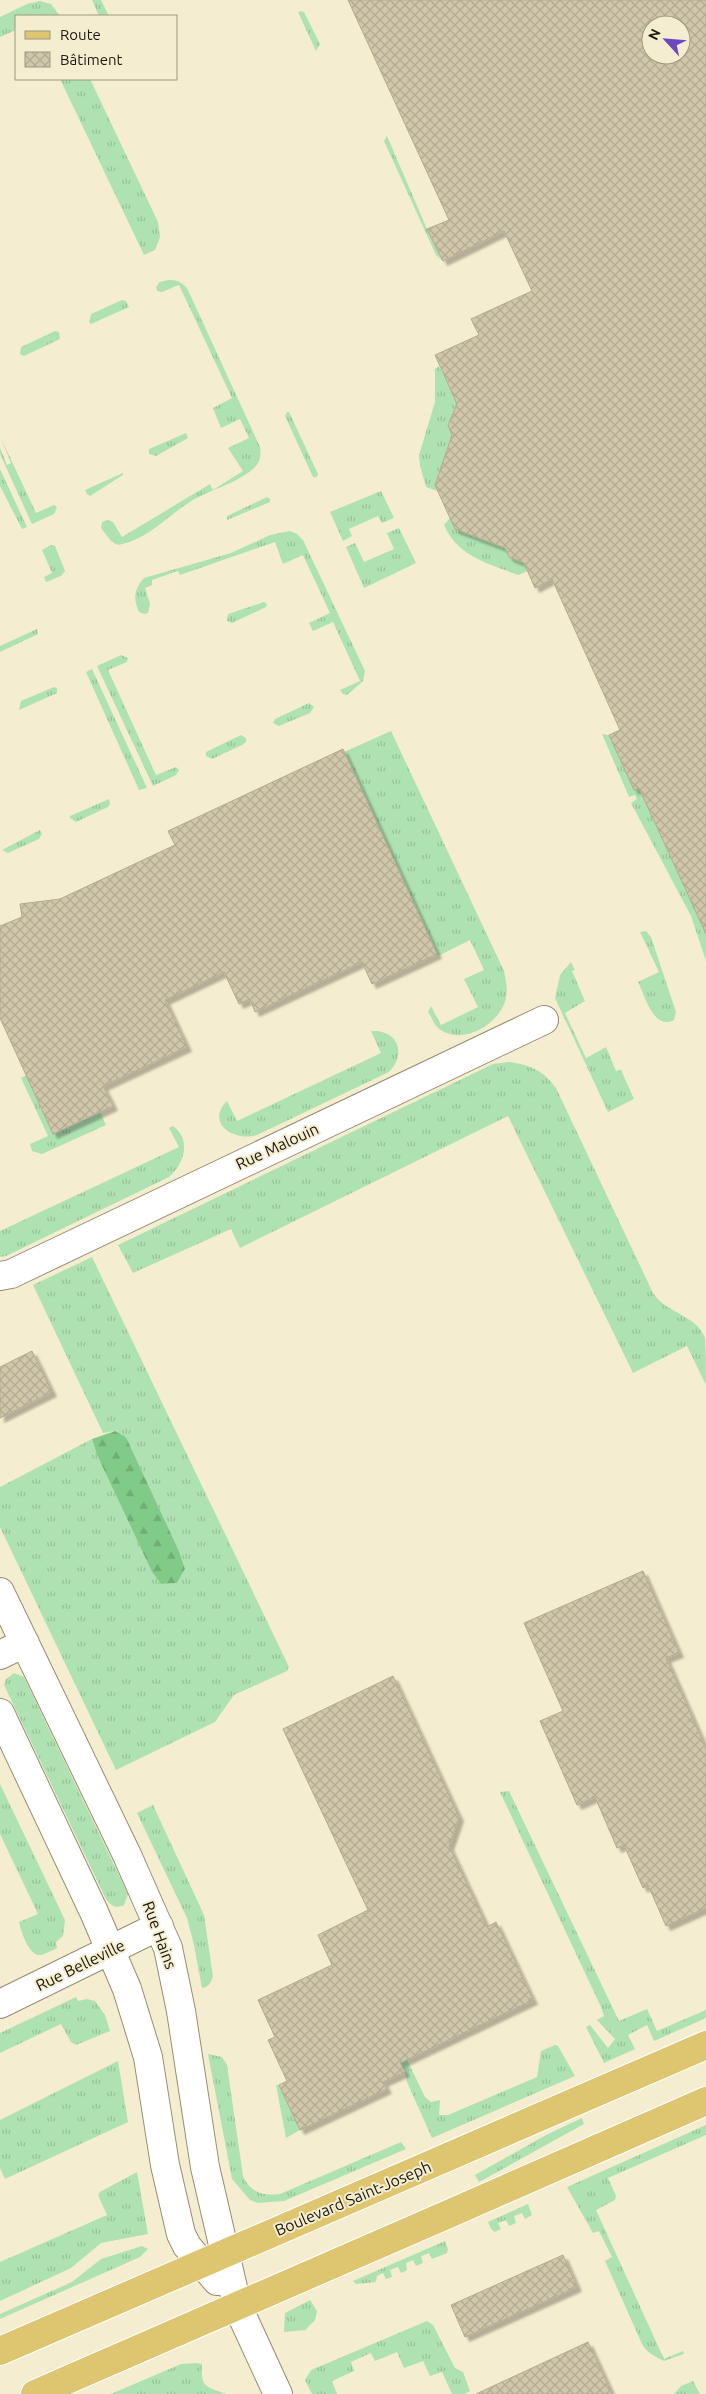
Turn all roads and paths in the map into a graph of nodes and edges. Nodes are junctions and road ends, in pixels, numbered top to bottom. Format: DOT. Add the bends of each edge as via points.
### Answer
graph roads {
  1 [pos="544,1020"];
  2 [pos="4,1278"];
  3 [pos="0,1592"];
  4 [pos="25,1643"];
  5 [pos="0,1655"];
  6 [pos="0,1713"];
  7 [pos="159,1926"];
  8 [pos="111,1950"];
  9 [pos="0,2004"];
  10 [pos="706,2044"];
  11 [pos="706,2101"];
  12 [pos="225,2252"];
  13 [pos="200,2262"];
  14 [pos="237,2305"];
  15 [pos="0,2350"];
  16 [pos="35,2394"];
  17 [pos="278,2394"];
  1 -- 2 [label="street, Rue Malouin"];
  3 -- 4 [label="street, Rue Hains"];
  4 -- 5 [label="street"];
  4 -- 7 [label="street, Rue Hains"];
  6 -- 8 [label="street, Rue Hains"];
  7 -- 8 [label="street, Rue Belleville"];
  7 -- 12 [label="street, Rue Hains" via="175,1976 205,2167"];
  8 -- 9 [label="street, Rue Belleville"];
  8 -- 13 [label="street, Rue Hains" via="143,2036 176,2215 187,2246"];
  10 -- 12 [label="main road, Boulevard Saint-Joseph"];
  11 -- 14 [label="main road" via="458,2212"];
  12 -- 13 [label="main road, Boulevard Saint-Joseph"];
  12 -- 14 [label="street, Rue Hains"];
  13 -- 14 [label="street, Rue Hains"];
  13 -- 15 [label="main road, Boulevard Saint-Joseph"];
  14 -- 16 [label="main road"];
  14 -- 17 [label="street, Rue Hains"];
}
